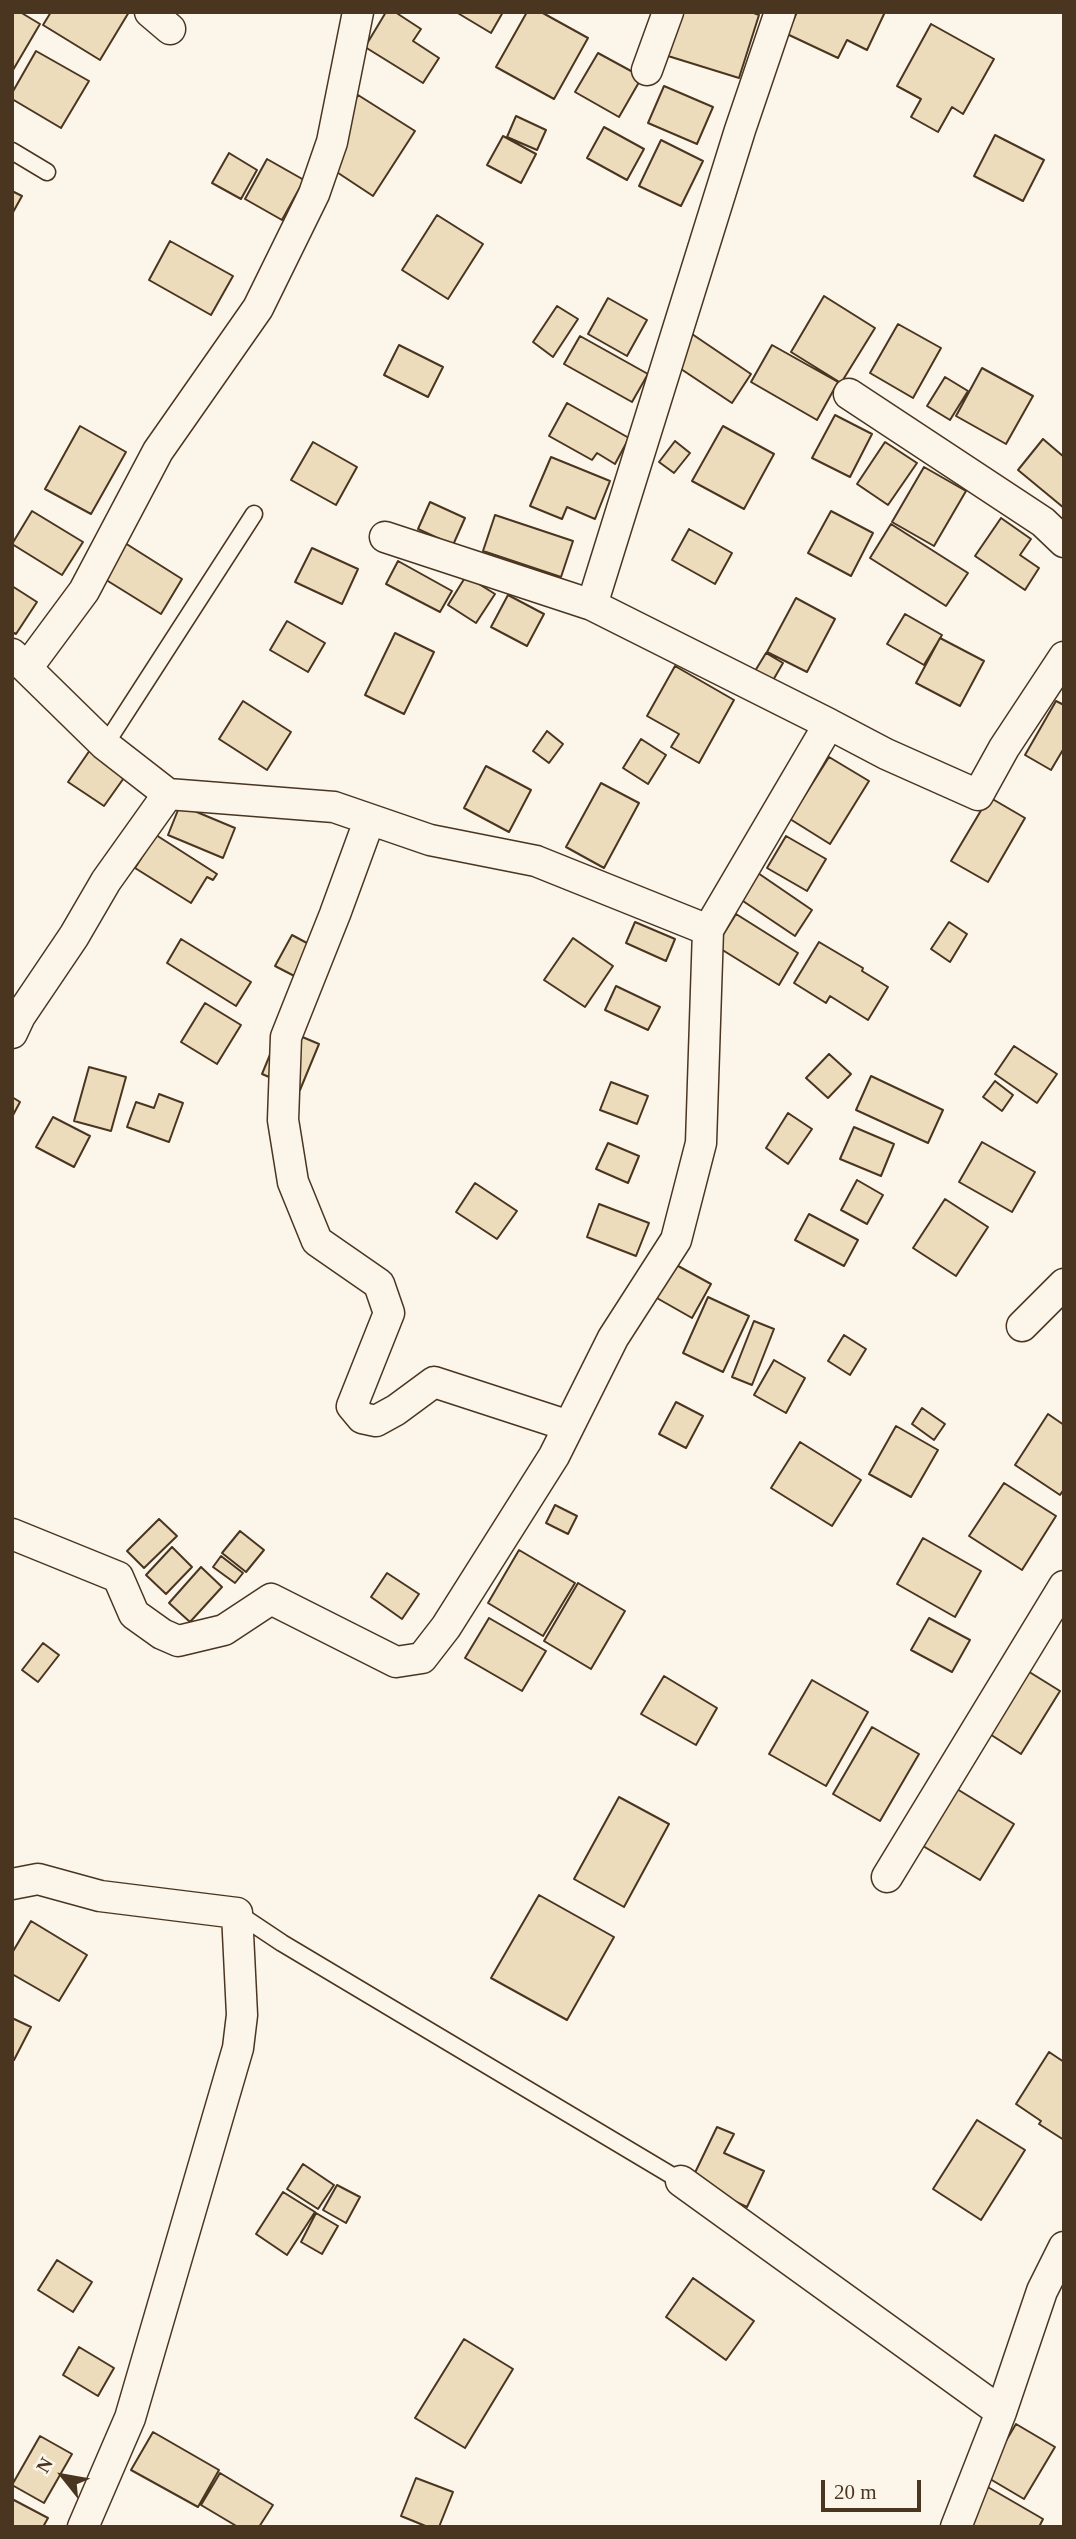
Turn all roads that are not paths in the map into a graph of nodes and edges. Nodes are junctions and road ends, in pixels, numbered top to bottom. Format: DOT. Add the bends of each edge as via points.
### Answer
graph roads {
  1 [pos="358,12"];
  2 [pos="668,12"];
  3 [pos="780,12"];
  4 [pos="648,70"];
  5 [pos="12,150"];
  6 [pos="47,172"];
  7 [pos="849,394"];
  8 [pos="254,514"];
  9 [pos="385,537"];
  10 [pos="1064,542"];
  11 [pos="592,605"];
  12 [pos="20,661"];
  13 [pos="1059,676"];
  14 [pos="829,724"];
  15 [pos="105,745"];
  16 [pos="167,794"];
  17 [pos="369,821"];
  18 [pos="708,930"];
  19 [pos="12,1032"];
  20 [pos="1064,1284"];
  21 [pos="1022,1326"];
  22 [pos="569,1426"];
  23 [pos="12,1534"];
  24 [pos="1064,1586"];
  25 [pos="887,1877"];
  26 [pos="12,1884"];
  27 [pos="237,1913"];
  28 [pos="681,2181"];
  29 [pos="1064,2247"];
  30 [pos="1001,2412"];
  31 [pos="83,2527"];
  32 [pos="956,2527"];
  1 -- 12 [label="street" via="332,142 314,194 258,308 158,451 84,591"];
  2 -- 4 [label="street"];
  3 -- 11 [label="street"];
  5 -- 6 [label="lane"];
  7 -- 10 [label="street" via="1043,522"];
  8 -- 15 [label="lane"];
  9 -- 11 [label="street"];
  11 -- 14 [label="street"];
  12 -- 15 [label="street"];
  13 -- 14 [label="street" via="1004,748 978,794"];
  14 -- 18 [label="street"];
  15 -- 16 [label="street"];
  16 -- 17 [label="street" via="334,807"];
  16 -- 19 [label="street" via="106,881"];
  17 -- 18 [label="street" via="430,840 536,861"];
  17 -- 22 [label="street" via="286,1037 283,1120 293,1182 317,1241 379,1284 388,1313 352,1406 362,1418 376,1421 434,1382"];
  18 -- 22 [label="street" via="701,1143 676,1240 613,1338"];
  20 -- 21 [label="street"];
  22 -- 23 [label="street" via="446,1627 422,1658 396,1662 271,1599 224,1630 178,1641 134,1614 118,1577"];
  24 -- 25 [label="street"];
  26 -- 27 [label="street" via="38,1879 100,1896"];
  27 -- 28 [label="lane"];
  27 -- 31 [label="street" via="242,2015 238,2048 130,2418"];
  28 -- 30 [label="street"];
  29 -- 30 [label="street" via="1042,2291"];
  30 -- 32 [label="street"];
}
